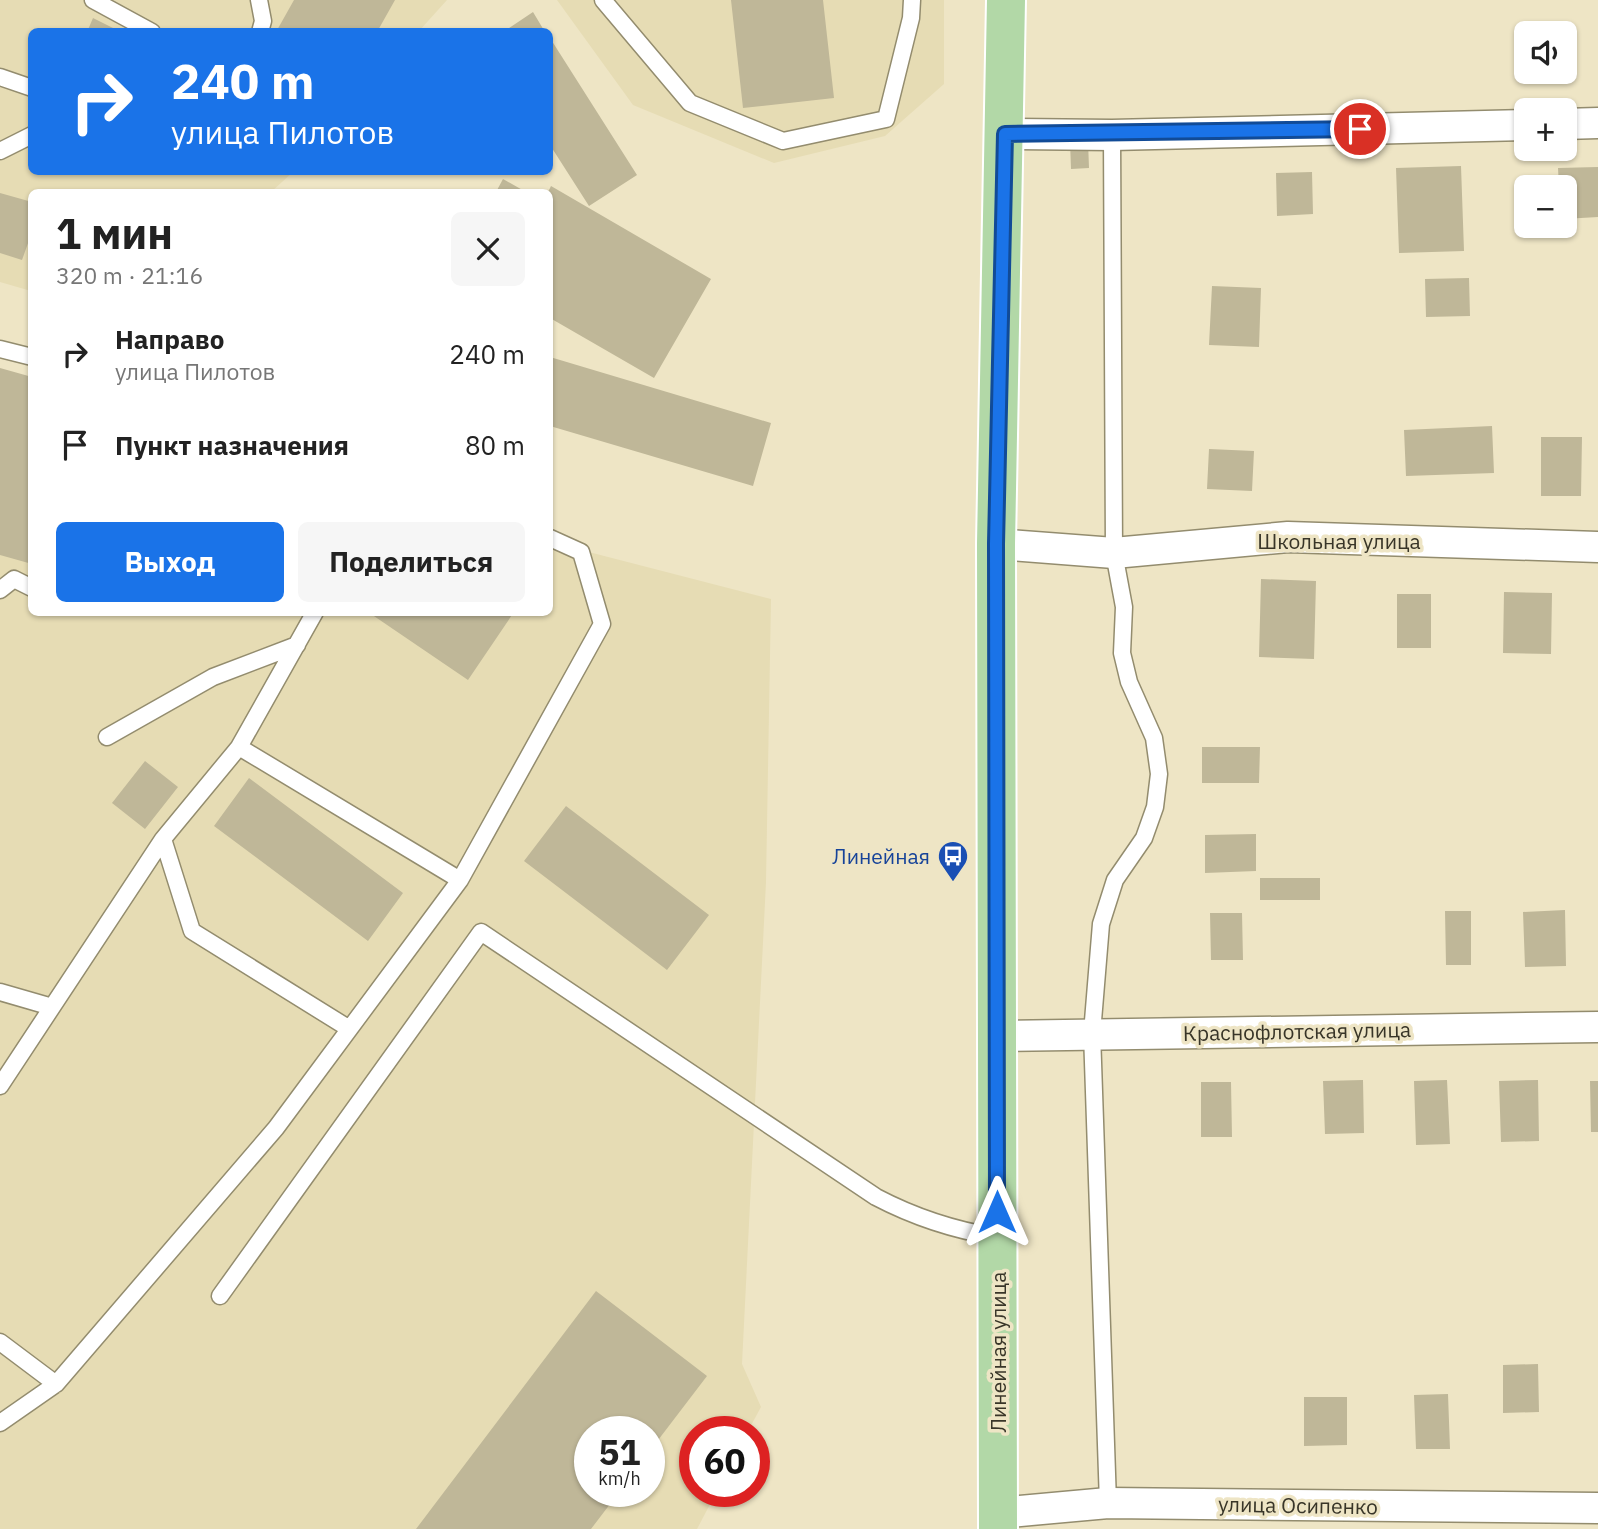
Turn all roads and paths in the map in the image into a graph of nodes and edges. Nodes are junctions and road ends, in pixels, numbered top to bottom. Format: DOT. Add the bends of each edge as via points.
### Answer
graph roads {
  1 [pos="93,0"];
  2 [pos="259,0"];
  3 [pos="603,0"];
  4 [pos="912,0"];
  5 [pos="1006,0"];
  6 [pos="145,28"];
  7 [pos="261,28"];
  8 [pos="0,77"];
  9 [pos="28,87"];
  10 [pos="1598,123"];
  11 [pos="1577,124"];
  12 [pos="1514,125"];
  13 [pos="1005,134"];
  14 [pos="1112,135"];
  15 [pos="28,137"];
  16 [pos="0,151"];
  17 [pos="0,349"];
  18 [pos="28,357"];
  19 [pos="553,539"];
  20 [pos="996,544"];
  21 [pos="1598,547"];
  22 [pos="1114,553"];
  23 [pos="28,586"];
  24 [pos="0,590"];
  25 [pos="313,616"];
  26 [pos="296,645"];
  27 [pos="107,737"];
  28 [pos="239,747"];
  29 [pos="163,839"];
  30 [pos="460,880"];
  31 [pos="0,992"];
  32 [pos="52,1007"];
  33 [pos="1598,1027"];
  34 [pos="348,1028"];
  35 [pos="1092,1034"];
  36 [pos="996,1036"];
  37 [pos="0,1086"];
  38 [pos="997,1237"];
  39 [pos="220,1296"];
  40 [pos="0,1342"];
  41 [pos="56,1384"];
  42 [pos="0,1423"];
  43 [pos="1108,1503"];
  44 [pos="1598,1508"];
  45 [pos="998,1521"];
  1 -- 6 [label="lane"];
  2 -- 7 [label="lane"];
  3 -- 4 [label="lane" via="690,103 783,141 886,120"];
  5 -- 13 [label="main road, Линейная улица"];
  8 -- 9 [label="lane"];
  10 -- 11 [label="street"];
  12 -- 14 [label="street"];
  13 -- 14 [label="street"];
  13 -- 20 [label="main road, Линейная улица"];
  14 -- 22 [label="lane"];
  15 -- 16 [label="lane"];
  17 -- 18 [label="lane"];
  19 -- 30 [label="lane" via="581,552 602,624"];
  20 -- 22 [label="street, Школьная улица"];
  20 -- 36 [label="main road, Линейная улица"];
  21 -- 22 [label="street, Школьная улица" via="1288,537"];
  22 -- 35 [label="lane" via="1124,607 1124,662 1154,738 1159,774 1144,838 1115,880 1101,924"];
  23 -- 24 [label="lane" via="14,579"];
  25 -- 26 [label="lane"];
  26 -- 27 [label="lane" via="213,677"];
  26 -- 28 [label="lane"];
  28 -- 29 [label="lane"];
  28 -- 30 [label="lane"];
  29 -- 32 [label="lane"];
  29 -- 34 [label="lane" via="192,931"];
  30 -- 34 [label="lane"];
  31 -- 32 [label="lane"];
  32 -- 37 [label="lane"];
  33 -- 35 [label="street, Краснофлотская улица"];
  34 -- 41 [label="lane" via="276,1128"];
  35 -- 36 [label="street, Краснофлотская улица"];
  35 -- 43 [label="lane"];
  36 -- 38 [label="main road, Линейная улица"];
  38 -- 39 [label="lane" via="923,1220 876,1197 481,932"];
  38 -- 45 [label="main road, Линейная улица"];
  40 -- 41 [label="lane"];
  41 -- 42 [label="lane"];
  43 -- 44 [label="street, улица Осипенко"];
  43 -- 45 [label="street, улица Осипенко"];
}
